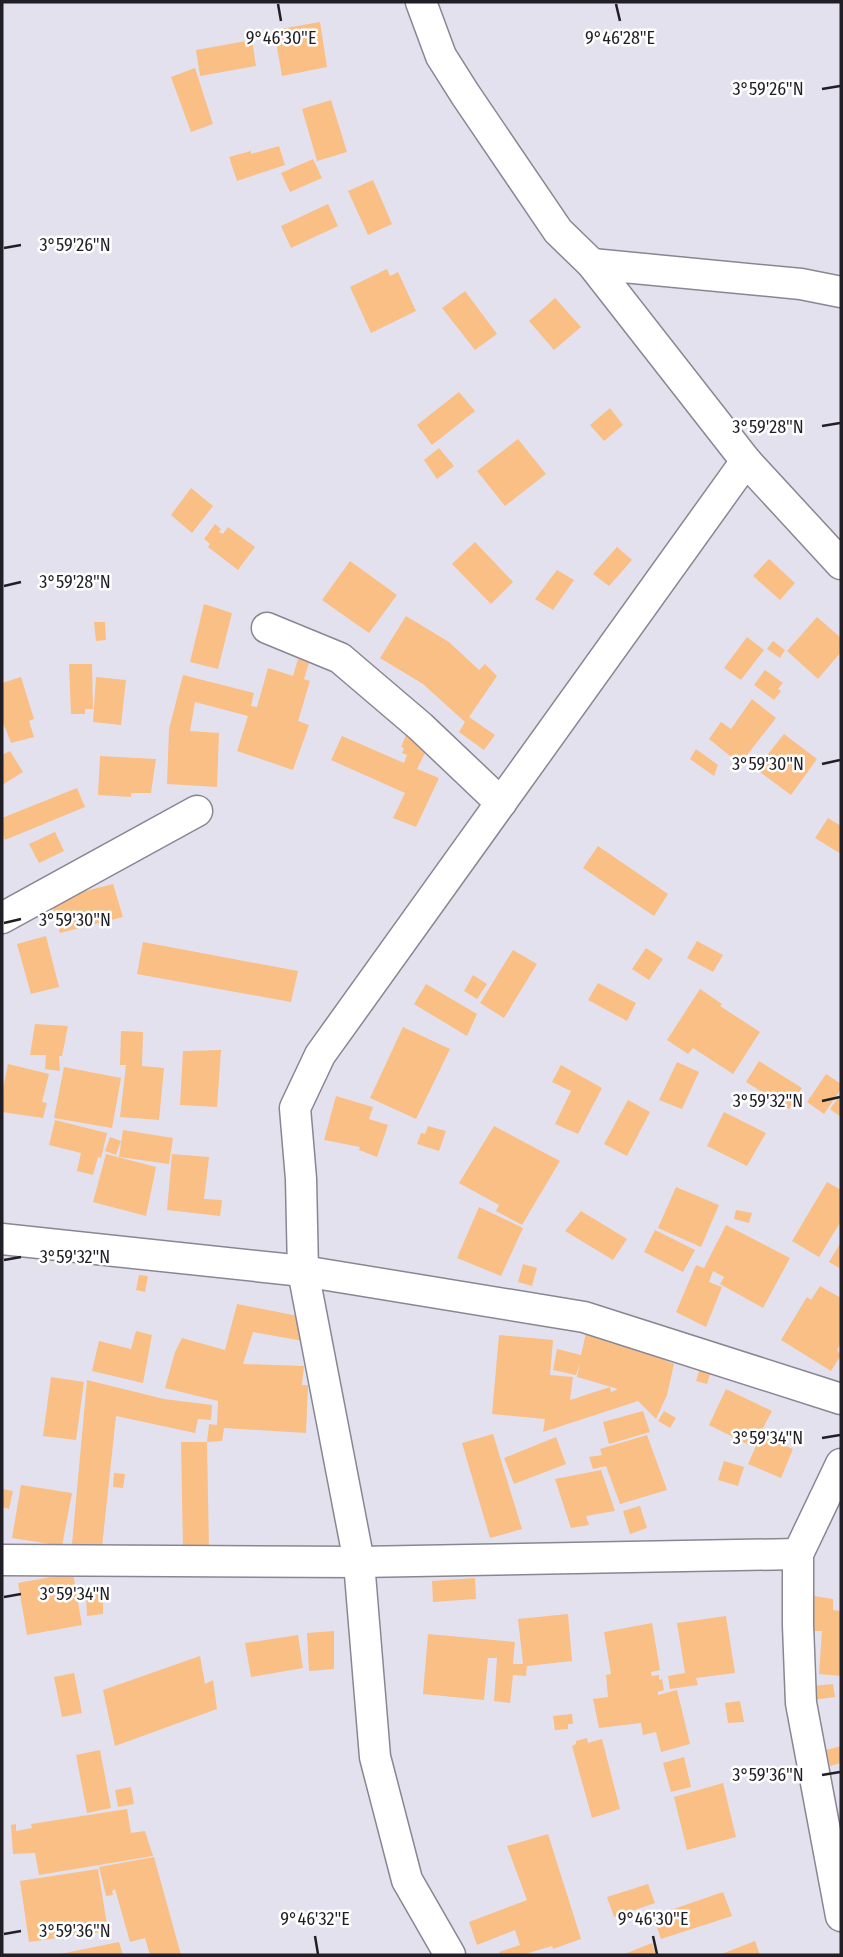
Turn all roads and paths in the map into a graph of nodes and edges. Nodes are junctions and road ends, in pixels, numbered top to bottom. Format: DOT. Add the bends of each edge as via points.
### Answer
graph roads {
  1 [pos="421,2"];
  2 [pos="592,264"];
  3 [pos="841,292"];
  4 [pos="746,461"];
  5 [pos="841,564"];
  6 [pos="267,628"];
  7 [pos="501,803"];
  8 [pos="197,811"];
  9 [pos="2,918"];
  10 [pos="2,1239"];
  11 [pos="303,1271"];
  12 [pos="841,1399"];
  13 [pos="841,1464"];
  14 [pos="798,1554"];
  15 [pos="2,1560"];
  16 [pos="359,1562"];
  17 [pos="841,1911"];
  18 [pos="450,1955"];
  1 -- 2 [label="street" via="441,56 464,94 558,231"];
  2 -- 3 [label="street" via="802,284"];
  2 -- 4 [label="street"];
  4 -- 5 [label="street"];
  4 -- 7 [label="street"];
  6 -- 7 [label="street" via="340,658"];
  7 -- 11 [label="street" via="320,1055 295,1108"];
  8 -- 9 [label="street"];
  10 -- 11 [label="street"];
  11 -- 12 [label="street" via="595,1320"];
  11 -- 16 [label="street"];
  13 -- 14 [label="street"];
  14 -- 16 [label="street"];
  14 -- 17 [label="street" via="801,1703"];
  15 -- 16 [label="street"];
  16 -- 18 [label="street" via="375,1757 407,1880"];
}
